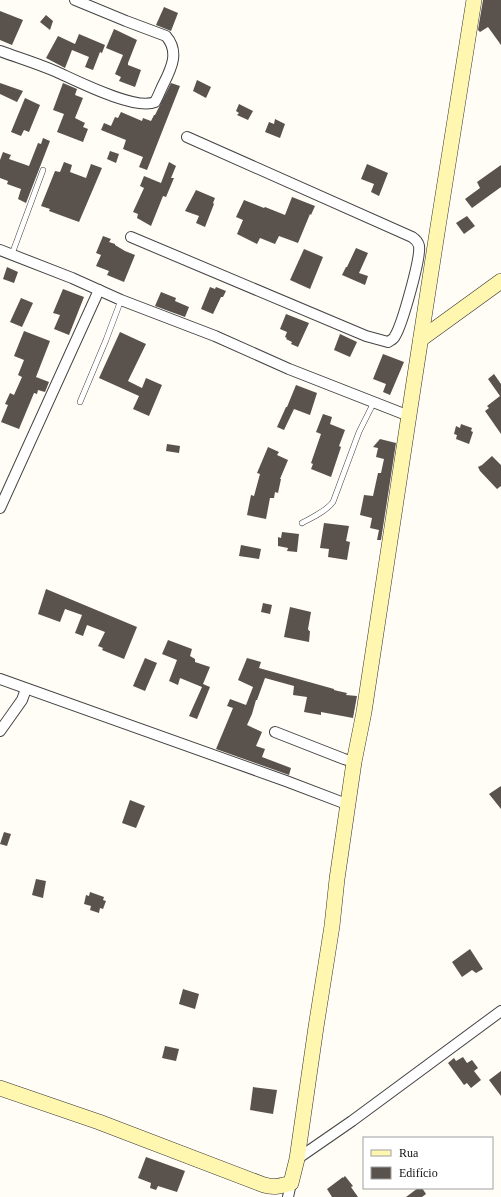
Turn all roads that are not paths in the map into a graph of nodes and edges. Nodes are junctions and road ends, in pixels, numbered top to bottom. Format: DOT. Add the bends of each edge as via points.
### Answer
graph roads {
  1 [pos="75,0"];
  2 [pos="474,0"];
  3 [pos="0,51"];
  4 [pos="187,137"];
  5 [pos="43,170"];
  6 [pos="131,237"];
  7 [pos="0,250"];
  8 [pos="12,254"];
  9 [pos="501,281"];
  10 [pos="99,290"];
  11 [pos="121,300"];
  12 [pos="408,300"];
  13 [pos="426,303"];
  14 [pos="421,339"];
  15 [pos="80,402"];
  16 [pos="374,402"];
  17 [pos="409,416"];
  18 [pos="0,508"];
  19 [pos="302,523"];
  20 [pos="0,680"];
  21 [pos="26,689"];
  22 [pos="0,730"];
  23 [pos="275,732"];
  24 [pos="354,762"];
  25 [pos="348,805"];
  26 [pos="501,1011"];
  27 [pos="0,1088"];
  28 [pos="297,1159"];
  29 [pos="290,1190"];
  1 -- 3 [label="street" via="166,36 170,40 173,62 155,102 138,104 94,90 57,72"];
  2 -- 13 [label="street"];
  4 -- 12 [label="street" via="412,237 419,248 419,258"];
  5 -- 8 [label="lane"];
  6 -- 12 [label="street" via="383,341 388,342 394,338"];
  7 -- 8 [label="street"];
  8 -- 10 [label="street"];
  9 -- 14 [label="street"];
  10 -- 11 [label="street"];
  10 -- 18 [label="street"];
  11 -- 15 [label="lane"];
  11 -- 16 [label="street"];
  12 -- 13 [label="street"];
  13 -- 14 [label="street"];
  14 -- 17 [label="street"];
  16 -- 17 [label="street"];
  16 -- 19 [label="lane" via="359,432 333,502 322,513"];
  17 -- 24 [label="street"];
  20 -- 21 [label="street"];
  21 -- 22 [label="street" via="22,700"];
  21 -- 25 [label="street"];
  23 -- 24 [label="street"];
  24 -- 25 [label="street"];
  25 -- 28 [label="street"];
  26 -- 28 [label="street"];
  27 -- 29 [label="street" via="99,1122 264,1185"];
  28 -- 29 [label="street"];
}
